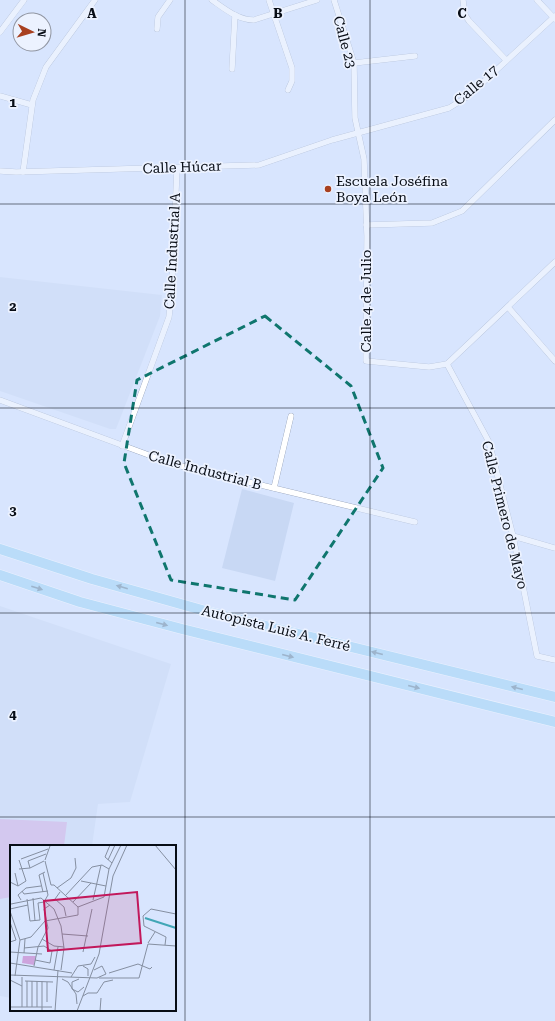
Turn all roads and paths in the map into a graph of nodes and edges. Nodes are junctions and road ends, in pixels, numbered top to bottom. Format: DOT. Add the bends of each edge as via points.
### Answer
graph roads {
  1 [pos="24,0"];
  2 [pos="96,0"];
  3 [pos="170,0"];
  4 [pos="212,0"];
  5 [pos="269,0"];
  6 [pos="317,0"];
  7 [pos="334,0"];
  8 [pos="463,0"];
  9 [pos="537,0"];
  10 [pos="235,15"];
  11 [pos="274,15"];
  12 [pos="555,17"];
  13 [pos="157,29"];
  14 [pos="0,32"];
  15 [pos="415,56"];
  16 [pos="506,60"];
  17 [pos="354,63"];
  18 [pos="232,69"];
  19 [pos="288,90"];
  20 [pos="0,96"];
  21 [pos="32,105"];
  22 [pos="555,120"];
  23 [pos="359,132"];
  24 [pos="177,168"];
  25 [pos="0,171"];
  26 [pos="23,172"];
  27 [pos="366,225"];
  28 [pos="555,262"];
  29 [pos="508,307"];
  30 [pos="555,361"];
  31 [pos="447,364"];
  32 [pos="0,400"];
  33 [pos="291,416"];
  34 [pos="122,446"];
  35 [pos="274,488"];
  36 [pos="415,522"];
  37 [pos="513,536"];
  38 [pos="555,548"];
  39 [pos="0,549"];
  40 [pos="0,576"];
  41 [pos="555,660"];
  42 [pos="555,697"];
  43 [pos="555,722"];
  1 -- 14 [label="street"];
  2 -- 21 [label="street" via="46,67"];
  3 -- 13 [label="street" via="158,17"];
  4 -- 10 [label="street"];
  5 -- 11 [label="street"];
  6 -- 11 [label="street"];
  7 -- 17 [label="street, Calle 23"];
  8 -- 16 [label="street" via="469,21"];
  9 -- 12 [label="street"];
  10 -- 11 [label="street" via="254,20"];
  10 -- 18 [label="street"];
  11 -- 19 [label="street" via="292,68 292,81"];
  12 -- 16 [label="street, Calle 17"];
  15 -- 17 [label="street"];
  16 -- 23 [label="street, Calle 17" via="466,97 449,108"];
  17 -- 23 [label="street, Calle 23" via="355,118"];
  20 -- 21 [label="street"];
  21 -- 26 [label="street"];
  22 -- 27 [label="street" via="462,211 432,223"];
  23 -- 24 [label="street, Calle Húcar" via="259,165"];
  23 -- 27 [label="street, Calle 4 de Julio" via="364,159"];
  24 -- 26 [label="street, Calle Húcar"];
  24 -- 34 [label="street, Calle Industrial A" via="169,318"];
  25 -- 26 [label="street, Calle Húcar"];
  27 -- 31 [label="street, Calle 4 de Julio" via="366,361 429,367"];
  28 -- 29 [label="street"];
  29 -- 30 [label="street"];
  29 -- 31 [label="street"];
  31 -- 37 [label="street, Calle Primero de Mayo" via="489,442"];
  32 -- 34 [label="street, Calle Industrial B"];
  33 -- 35 [label="street"];
  34 -- 35 [label="street, Calle Industrial B" via="173,464"];
  35 -- 36 [label="street, Calle Industrial B"];
  37 -- 38 [label="street"];
  37 -- 41 [label="street, Calle Primero de Mayo" via="537,656"];
  42 -- 39 [label="highway, Autopista Luis A. Ferré, one-way" via="209,612 92,579"];
  40 -- 43 [label="highway, Autopista Luis A. Ferré, one-way" via="80,602 174,627"];
}
